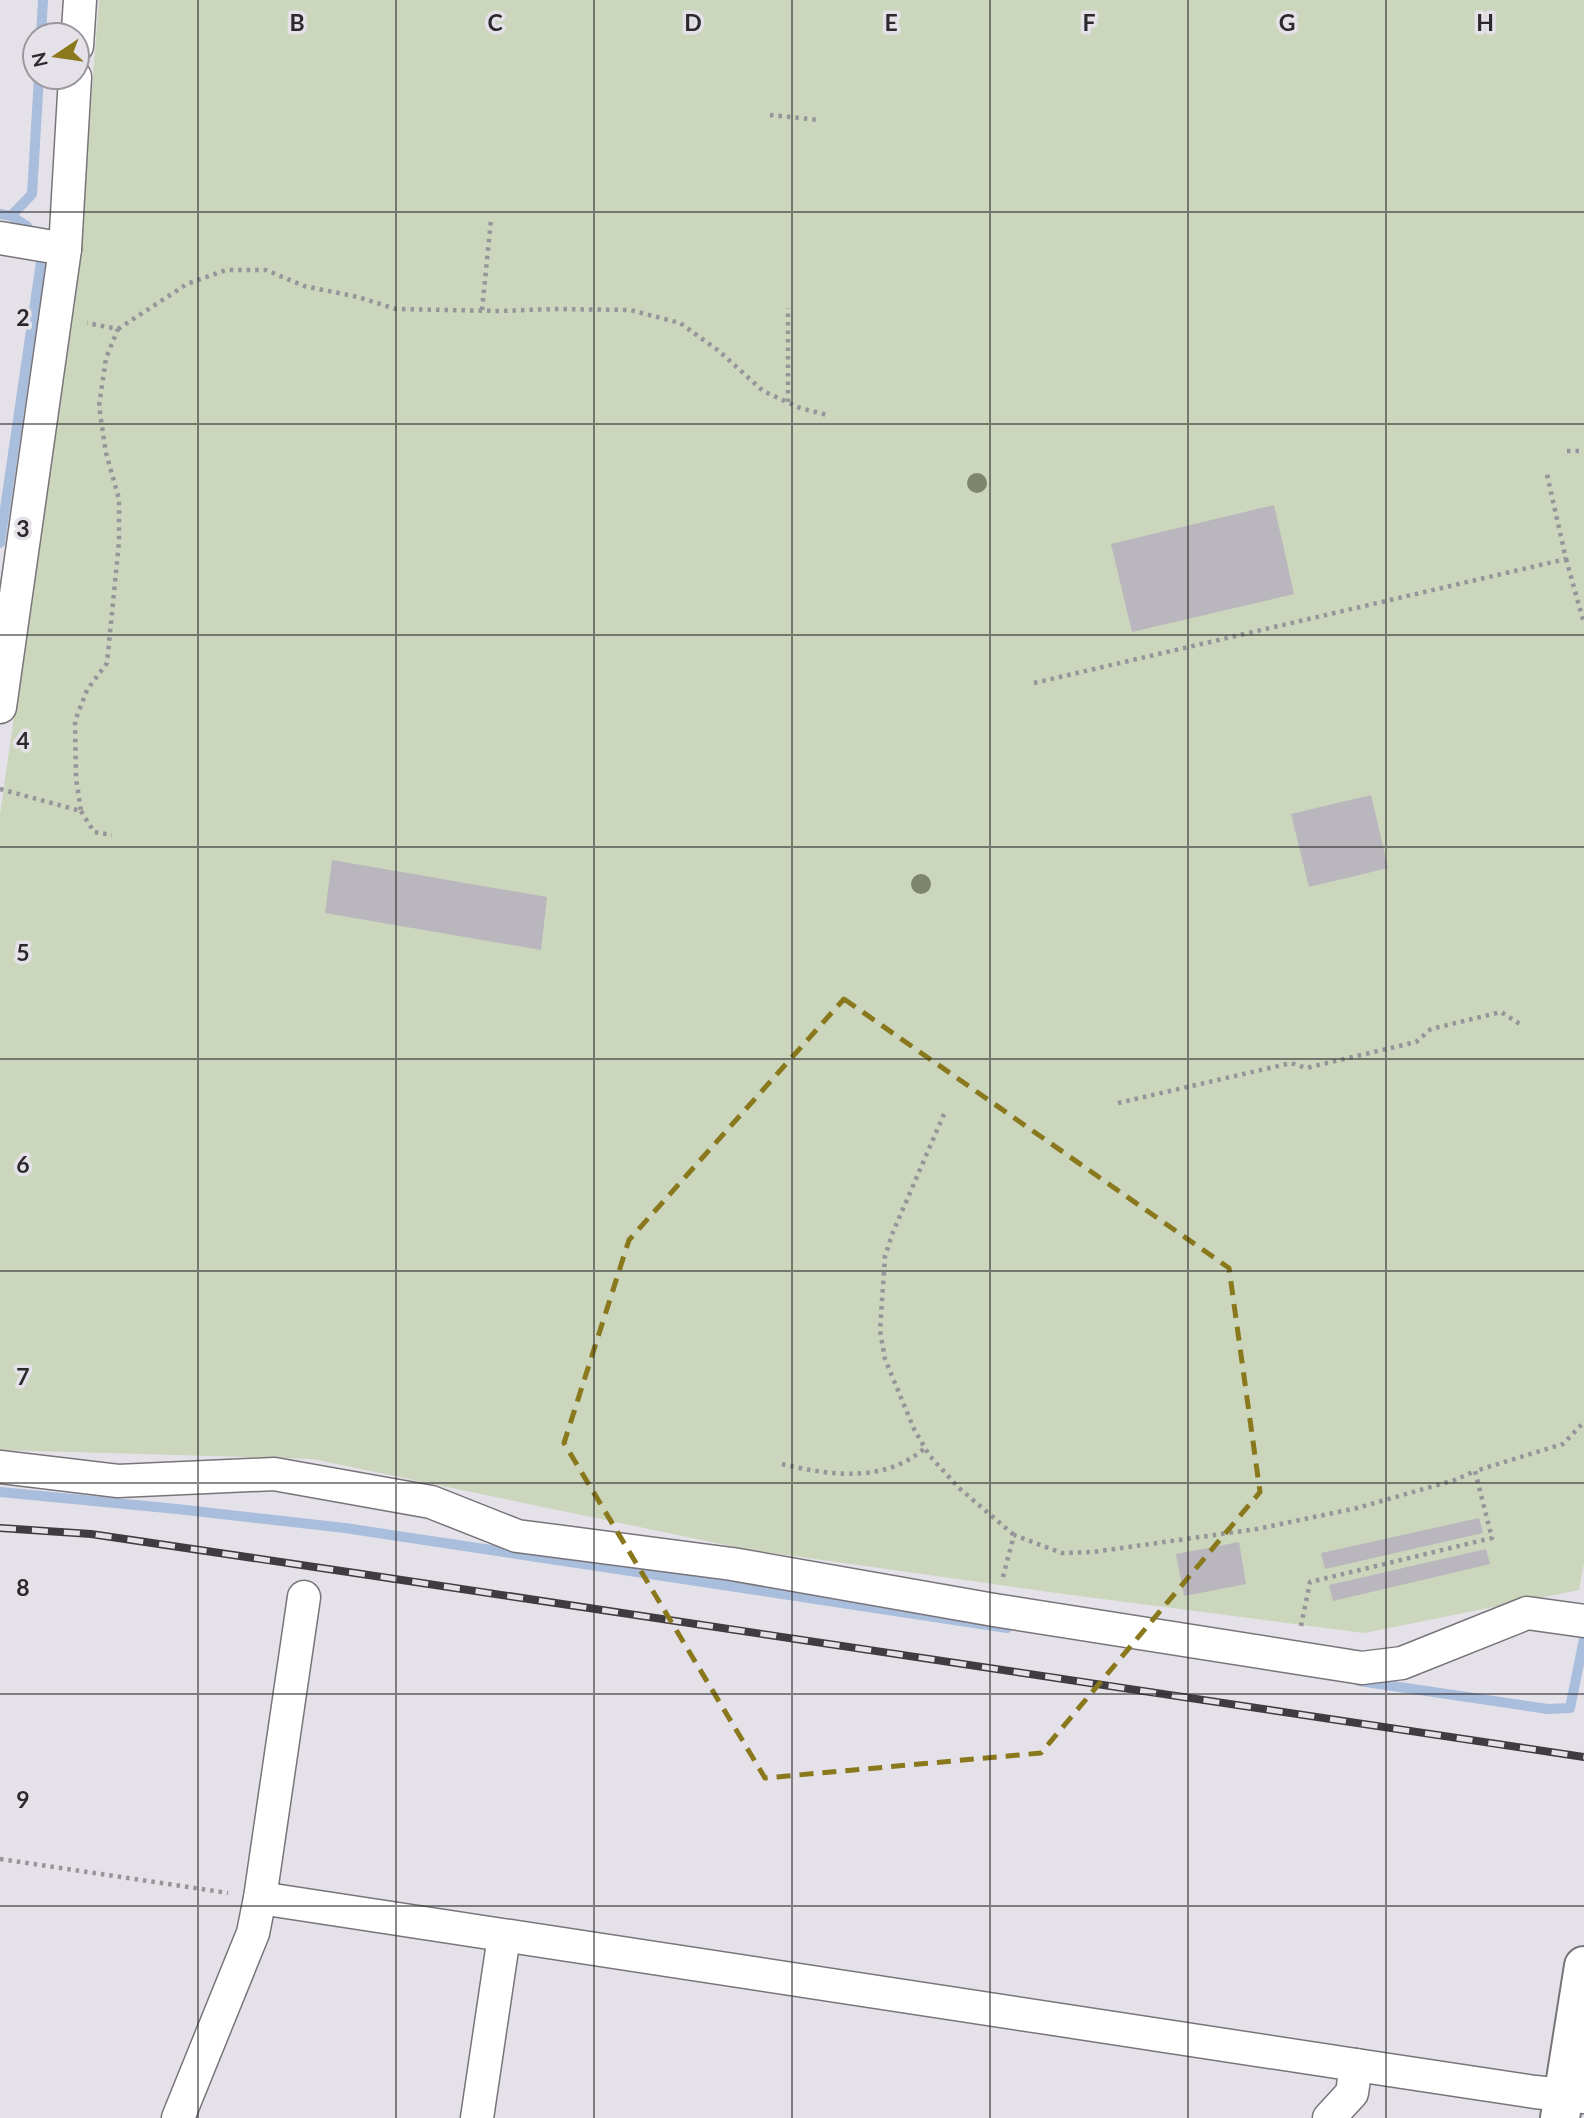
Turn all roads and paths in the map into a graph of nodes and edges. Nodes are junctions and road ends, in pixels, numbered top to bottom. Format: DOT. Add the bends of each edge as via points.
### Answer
graph roads {
  1 [pos="80,0"];
  2 [pos="79,21"];
  3 [pos="71,91"];
  4 [pos="770,115"];
  5 [pos="819,120"];
  6 [pos="491,220"];
  7 [pos="33,244"];
  8 [pos="788,308"];
  9 [pos="482,310"];
  10 [pos="55,316"];
  11 [pos="118,329"];
  12 [pos="788,402"];
  13 [pos="827,415"];
  14 [pos="1567,451"];
  15 [pos="1584,451"];
  16 [pos="1546,470"];
  17 [pos="1566,559"];
  18 [pos="1584,623"];
  19 [pos="1034,683"];
  20 [pos="0,707"];
  21 [pos="0,789"];
  22 [pos="81,811"];
  23 [pos="112,835"];
  24 [pos="1520,1024"];
  25 [pos="1118,1103"];
  26 [pos="944,1114"];
  27 [pos="1584,1422"];
  28 [pos="925,1448"];
  29 [pos="782,1464"];
  30 [pos="0,1467"];
  31 [pos="1475,1471"];
  32 [pos="1014,1535"];
  33 [pos="304,1597"];
  34 [pos="993,1610"];
  35 [pos="1584,1621"];
  36 [pos="1294,1657"];
  37 [pos="0,1859"];
  38 [pos="260,1898"];
  39 [pos="504,1936"];
  40 [pos="1584,1966"];
  41 [pos="1356,2065"];
  42 [pos="1569,2103"];
  43 [pos="178,2118"];
  44 [pos="477,2118"];
  45 [pos="1329,2118"];
  1 -- 2 [label="street"];
  3 -- 7 [label="street"];
  4 -- 5 [label="path"];
  6 -- 9 [label="path"];
  7 -- 10 [label="street"];
  8 -- 12 [label="path"];
  9 -- 11 [label="path" via="396,309 304,286 266,270 226,270 187,284"];
  9 -- 12 [label="path" via="630,310 680,323 763,391"];
  10 -- 11 [label="path"];
  10 -- 20 [label="street"];
  11 -- 22 [label="path" via="106,358 99,406 119,499 119,542 107,663 87,690 75,721"];
  12 -- 13 [label="path"];
  14 -- 15 [label="path"];
  16 -- 17 [label="path"];
  17 -- 18 [label="path"];
  17 -- 19 [label="path"];
  21 -- 22 [label="path"];
  22 -- 23 [label="path" via="94,832"];
  24 -- 25 [label="path" via="1501,1012 1431,1029 1416,1042 1404,1045 1306,1068 1291,1063"];
  26 -- 28 [label="path" via="893,1232 886,1256 880,1331 885,1359"];
  27 -- 31 [label="path" via="1563,1444"];
  28 -- 29 [label="path" via="891,1468 866,1474 817,1472"];
  28 -- 32 [label="path" via="959,1488"];
  30 -- 34 [label="street" via="118,1481 274,1474 431,1503 517,1536 732,1564"];
  31 -- 32 [label="path" via="1357,1508 1257,1530 1062,1553"];
  31 -- 36 [label="path" via="1492,1538 1310,1582"];
  32 -- 34 [label="path"];
  33 -- 38 [label="street"];
  34 -- 36 [label="street"];
  35 -- 36 [label="street" via="1527,1613 1402,1663 1362,1668"];
  37 -- 38 [label="path"];
  38 -- 39 [label="street"];
  38 -- 43 [label="street" via="253,1933"];
  39 -- 41 [label="street"];
  39 -- 44 [label="street"];
  40 -- 42 [label="street"];
  41 -- 42 [label="street" via="1535,2092"];
  41 -- 45 [label="street" via="1352,2093"];
}
